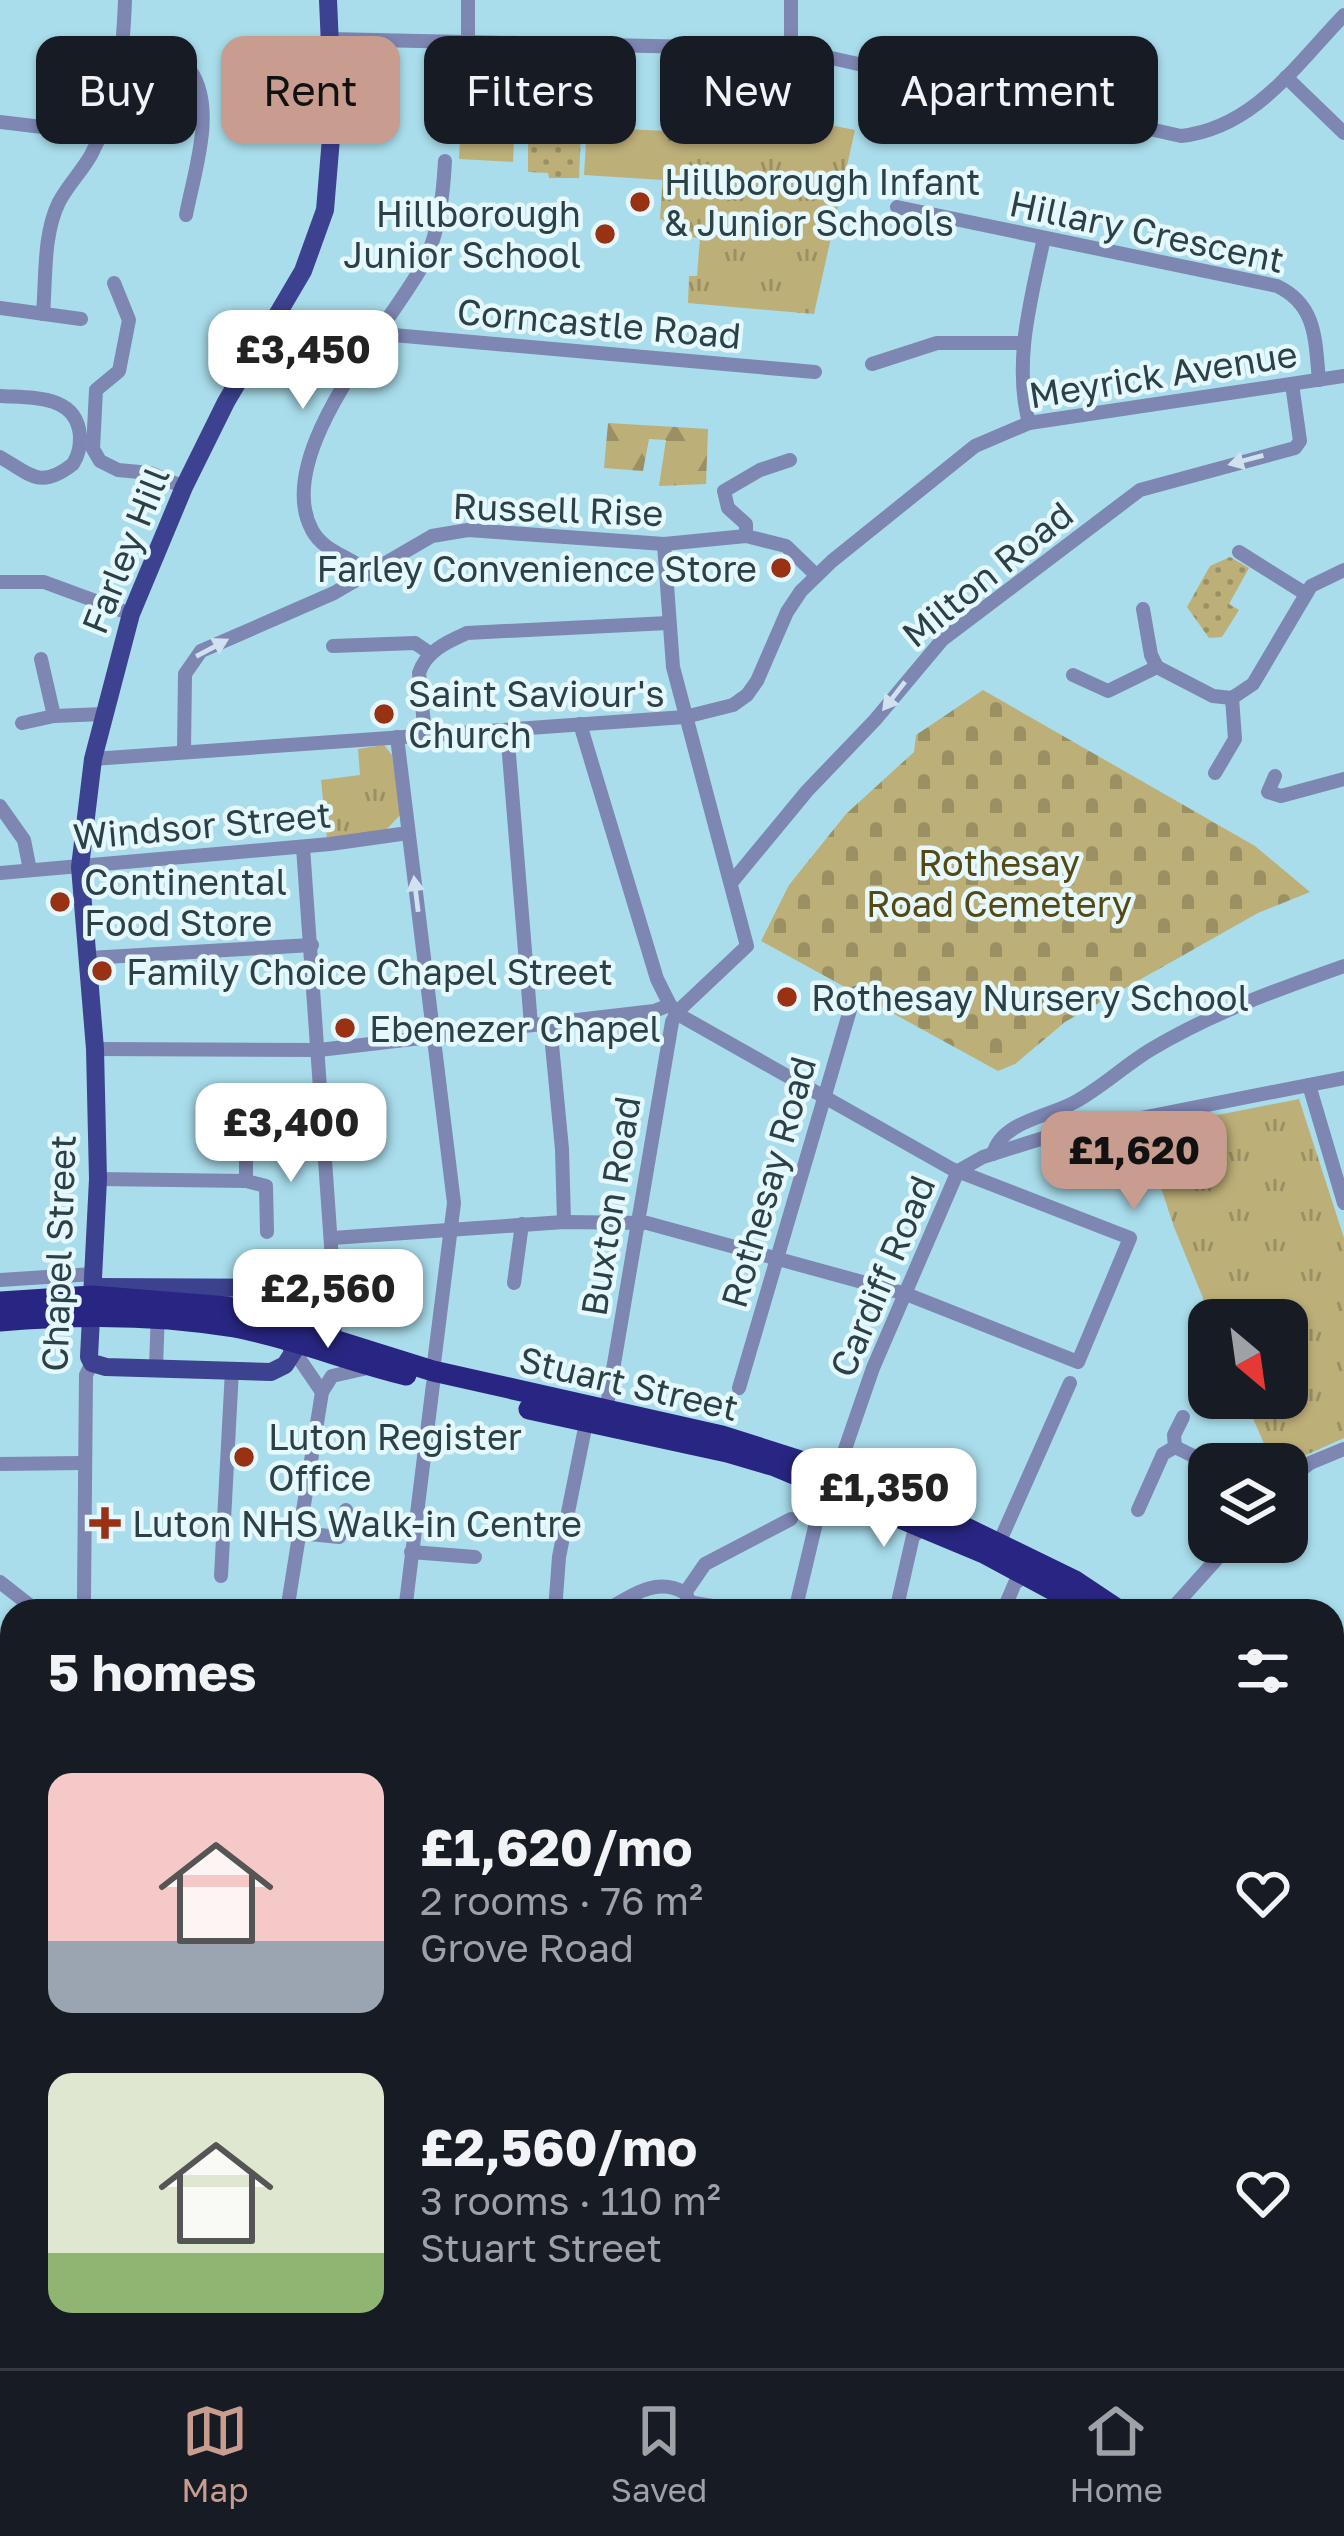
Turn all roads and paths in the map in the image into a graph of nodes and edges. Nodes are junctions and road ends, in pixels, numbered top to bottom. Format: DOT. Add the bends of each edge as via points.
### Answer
graph roads {
  1 [pos="124,0"];
  2 [pos="328,0"];
  3 [pos="468,0"];
  4 [pos="791,0"];
  5 [pos="1344,15"];
  6 [pos="123,36"];
  7 [pos="329,36"];
  8 [pos="468,36"];
  9 [pos="791,36"];
  10 [pos="834,59"];
  11 [pos="1286,77"];
  12 [pos="197,80"];
  13 [pos="0,122"];
  14 [pos="36,127"];
  15 [pos="1344,133"];
  16 [pos="95,144"];
  17 [pos="332,144"];
  18 [pos="446,160"];
  19 [pos="897,207"];
  20 [pos="186,214"];
  21 [pos="1044,238"];
  22 [pos="114,283"];
  23 [pos="0,308"];
  24 [pos="43,314"];
  25 [pos="82,319"];
  26 [pos="378,330"];
  27 [pos="1023,343"];
  28 [pos="872,364"];
  29 [pos="815,372"];
  30 [pos="1344,376"];
  31 [pos="1319,380"];
  32 [pos="1292,384"];
  33 [pos="0,396"];
  34 [pos="1029,423"];
  35 [pos="0,457"];
  36 [pos="790,460"];
  37 [pos="184,488"];
  38 [pos="746,536"];
  39 [pos="664,544"];
  40 [pos="1239,552"];
  41 [pos="1344,570"];
  42 [pos="370,574"];
  43 [pos="816,575"];
  44 [pos="0,582"];
  45 [pos="1306,594"];
  46 [pos="1143,609"];
  47 [pos="131,614"];
  48 [pos="668,623"];
  49 [pos="333,646"];
  50 [pos="431,654"];
  51 [pos="41,659"];
  52 [pos="1157,667"];
  53 [pos="1072,675"];
  54 [pos="1232,698"];
  55 [pos="104,714"];
  56 [pos="54,716"];
  57 [pos="686,717"];
  58 [pos="22,723"];
  59 [pos="580,724"];
  60 [pos="507,730"];
  61 [pos="425,735"];
  62 [pos="398,737"];
  63 [pos="184,751"];
  64 [pos="93,759"];
  65 [pos="1215,773"];
  66 [pos="1275,776"];
  67 [pos="1344,778"];
  68 [pos="0,806"];
  69 [pos="408,833"];
  70 [pos="303,847"];
  71 [pos="80,867"];
  72 [pos="56,868"];
  73 [pos="29,870"];
  74 [pos="0,873"];
  75 [pos="731,884"];
  76 [pos="84,912"];
  77 [pos="312,945"];
  78 [pos="88,958"];
  79 [pos="1344,966"];
  80 [pos="855,993"];
  81 [pos="673,1008"];
  82 [pos="550,1024"];
  83 [pos="531,1025"];
  84 [pos="436,1038"];
  85 [pos="95,1048"];
  86 [pos="319,1050"];
  87 [pos="1344,1078"];
  88 [pos="1309,1085"];
  89 [pos="823,1098"];
  90 [pos="246,1147"];
  91 [pos="993,1154"];
  92 [pos="958,1171"];
  93 [pos="98,1179"];
  94 [pos="246,1181"];
  95 [pos="1344,1202"];
  96 [pos="564,1222"];
  97 [pos="637,1222"];
  98 [pos="523,1224"];
  99 [pos="452,1229"];
  100 [pos="267,1232"];
  101 [pos="332,1238"];
  102 [pos="777,1256"];
  103 [pos="0,1280"];
  104 [pos="93,1281"];
  105 [pos="514,1283"];
  106 [pos="160,1288"];
  107 [pos="334,1288"];
  108 [pos="906,1294"];
  109 [pos="0,1302"];
  110 [pos="0,1321"];
  111 [pos="331,1337"];
  112 [pos="291,1346"];
  113 [pos="92,1363"];
  114 [pos="155,1366"];
  115 [pos="374,1367"];
  116 [pos="232,1370"];
  117 [pos="433,1377"];
  118 [pos="1070,1383"];
  119 [pos="739,1388"];
  120 [pos="322,1392"];
  121 [pos="596,1417"];
  122 [pos="1183,1418"];
  123 [pos="1175,1447"];
  124 [pos="1344,1449"];
  125 [pos="1188,1453"];
  126 [pos="83,1463"];
  127 [pos="0,1464"];
  128 [pos="1308,1464"];
  129 [pos="830,1479"];
  130 [pos="346,1510"];
  131 [pos="1138,1510"];
  132 [pos="791,1520"];
  133 [pos="924,1528"];
  134 [pos="300,1532"];
  135 [pos="999,1543"];
  136 [pos="411,1552"];
  137 [pos="475,1557"];
  138 [pos="1213,1563"];
  139 [pos="1028,1574"];
  140 [pos="220,1576"];
  141 [pos="84,1598"];
  142 [pos="289,1599"];
  143 [pos="406,1599"];
  144 [pos="556,1599"];
  145 [pos="628,1599"];
  146 [pos="686,1599"];
  147 [pos="692,1599"];
  148 [pos="798,1599"];
  149 [pos="899,1599"];
  150 [pos="1009,1599"];
  151 [pos="1071,1599"];
  152 [pos="1102,1599"];
  153 [pos="1181,1599"];
  1 -- 6 [label="street"];
  2 -- 7 [label="main road, Farley Hill"];
  3 -- 8 [label="street"];
  4 -- 9 [label="street"];
  5 -- 11 [label="street"];
  10 -- 11 [label="street" via="1181,136 1243,116"];
  11 -- 15 [label="street"];
  12 -- 20 [label="street" via="203,122"];
  13 -- 14 [label="street"];
  16 -- 24 [label="street" via="59,202"];
  17 -- 37 [label="main road, Farley Hill" via="312,253"];
  18 -- 26 [label="street" via="433,236"];
  19 -- 21 [label="street, Hillary Crescent"];
  21 -- 27 [label="street"];
  21 -- 31 [label="street, Hillary Crescent" via="1294,293 1313,323"];
  22 -- 37 [label="street" via="129,320 119,371 96,390 93,449 118,470"];
  23 -- 24 [label="street"];
  24 -- 25 [label="street"];
  26 -- 29 [label="street, Corncastle Road"];
  26 -- 42 [label="street" via="335,400 303,477 302,509 314,536"];
  27 -- 28 [label="street" via="937,343"];
  27 -- 34 [label="street"];
  30 -- 31 [label="street, Meyrick Avenue"];
  31 -- 32 [label="street, Meyrick Avenue"];
  32 -- 34 [label="street, Meyrick Avenue"];
  32 -- 75 [label="street, Milton Road, one-way" via="1295,448 1140,490 942,640"];
  33 -- 35 [label="street" via="58,403 76,418 80,442 73,464 51,478 27,476"];
  34 -- 43 [label="street, Meyrick Avenue" via="975,446"];
  36 -- 38 [label="street" via="724,491"];
  37 -- 47 [label="main road, Farley Hill"];
  38 -- 39 [label="street, Russell Rise"];
  38 -- 43 [label="street, Russell Rise" via="786,546"];
  39 -- 42 [label="street, Russell Rise" via="449,531"];
  39 -- 48 [label="street"];
  40 -- 45 [label="street"];
  41 -- 45 [label="street"];
  63 -- 42 [label="street, Russell Rise, one-way" via="182,702 201,651"];
  43 -- 57 [label="street, Meyrick Avenue" via="787,612 747,695"];
  44 -- 47 [label="street" via="44,582"];
  45 -- 54 [label="street" via="1253,684"];
  46 -- 52 [label="street"];
  47 -- 55 [label="main road, Farley Hill"];
  48 -- 50 [label="street" via="483,629"];
  48 -- 57 [label="street"];
  49 -- 50 [label="street" via="415,644"];
  50 -- 61 [label="street" via="419,674"];
  51 -- 56 [label="street"];
  52 -- 53 [label="street" via="1108,691"];
  52 -- 54 [label="street"];
  54 -- 65 [label="street" via="1235,739"];
  55 -- 56 [label="street"];
  55 -- 64 [label="main road, Farley Hill"];
  56 -- 58 [label="street"];
  57 -- 59 [label="street, Meyrick Avenue"];
  57 -- 75 [label="street"];
  59 -- 60 [label="street, Meyrick Avenue"];
  59 -- 81 [label="street"];
  60 -- 61 [label="street, Meyrick Avenue"];
  60 -- 83 [label="street"];
  61 -- 62 [label="street, Meyrick Avenue"];
  62 -- 63 [label="street, Meyrick Avenue"];
  62 -- 69 [label="street"];
  63 -- 64 [label="street, Meyrick Avenue"];
  64 -- 71 [label="main road, Farley Hill"];
  66 -- 67 [label="street" via="1264,797"];
  68 -- 73 [label="street" via="24,840"];
  69 -- 70 [label="street, Windsor Street"];
  84 -- 69 [label="street, one-way"];
  70 -- 71 [label="street, Windsor Street"];
  70 -- 77 [label="street"];
  71 -- 72 [label="street, Windsor Street"];
  71 -- 76 [label="main road, Chapel Street"];
  72 -- 73 [label="street, Windsor Street"];
  72 -- 76 [label="street, Chapel Street"];
  73 -- 74 [label="street, Windsor Street"];
  75 -- 81 [label="street" via="747,946"];
  76 -- 78 [label="main road, Chapel Street"];
  77 -- 78 [label="street"];
  77 -- 86 [label="street"];
  78 -- 85 [label="main road, Chapel Street"];
  79 -- 91 [label="street" via="1236,1004 1153,1048 1076,1102 1010,1131"];
  80 -- 89 [label="street, Rothesay Road"];
  81 -- 82 [label="street"];
  81 -- 89 [label="street"];
  81 -- 97 [label="street, Buxton Road"];
  82 -- 83 [label="street"];
  82 -- 96 [label="street"];
  83 -- 84 [label="street"];
  84 -- 86 [label="street"];
  84 -- 99 [label="street"];
  85 -- 86 [label="street"];
  85 -- 93 [label="main road, Chapel Street"];
  86 -- 101 [label="street"];
  87 -- 88 [label="street"];
  88 -- 91 [label="street"];
  88 -- 95 [label="street"];
  89 -- 92 [label="street"];
  89 -- 102 [label="street, Rothesay Road"];
  90 -- 94 [label="street"];
  91 -- 92 [label="street"];
  92 -- 108 [label="street, Cardiff Road"];
  92 -- 108 [label="street" via="1130,1238 1078,1362"];
  93 -- 94 [label="street"];
  93 -- 104 [label="main road, Chapel Street"];
  94 -- 100 [label="street" via="266,1186"];
  96 -- 97 [label="street"];
  96 -- 98 [label="street"];
  97 -- 102 [label="street"];
  97 -- 121 [label="street, Buxton Road"];
  98 -- 99 [label="street"];
  98 -- 105 [label="street"];
  99 -- 101 [label="street"];
  99 -- 117 [label="street"];
  101 -- 107 [label="street"];
  102 -- 108 [label="street"];
  102 -- 119 [label="street, Rothesay Road"];
  103 -- 104 [label="street"];
  104 -- 106 [label="main road"];
  104 -- 113 [label="main road, Chapel Street"];
  106 -- 107 [label="main road"];
  106 -- 114 [label="street"];
  107 -- 111 [label="main road"];
  108 -- 129 [label="street, Cardiff Road"];
  109 -- 111 [label="highway, Stuart Street" via="153,1298 228,1307"];
  110 -- 112 [label="highway, Stuart Street" via="178,1319"];
  111 -- 117 [label="highway, Stuart Street"];
  112 -- 115 [label="highway, Stuart Street"];
  112 -- 116 [label="main road" via="285,1364 271,1372"];
  112 -- 120 [label="street"];
  113 -- 114 [label="main road"];
  113 -- 126 [label="street, Chapel Street"];
  114 -- 116 [label="main road"];
  115 -- 117 [label="highway, Stuart Street"];
  115 -- 120 [label="street" via="332,1376"];
  116 -- 140 [label="street"];
  117 -- 121 [label="highway, Stuart Street"];
  117 -- 136 [label="street"];
  118 -- 135 [label="street"];
  120 -- 134 [label="street"];
  121 -- 129 [label="highway, Stuart Street" via="722,1436"];
  121 -- 144 [label="street, Buxton Road"];
  122 -- 123 [label="street"];
  123 -- 125 [label="street"];
  123 -- 131 [label="street" via="1163,1454"];
  124 -- 128 [label="street"];
  126 -- 127 [label="street"];
  126 -- 141 [label="street, Chapel Street"];
  129 -- 133 [label="highway, Stuart Street"];
  129 -- 135 [label="highway, Stuart Street"];
  129 -- 148 [label="street, Cardiff Road"];
  130 -- 134 [label="street" via="339,1537"];
  132 -- 147 [label="street" via="705,1564"];
  133 -- 139 [label="highway, Stuart Street"];
  133 -- 149 [label="street" via="913,1536"];
  134 -- 142 [label="street"];
  135 -- 152 [label="highway, Stuart Street"];
  136 -- 137 [label="street"];
  136 -- 143 [label="street"];
  138 -- 153 [label="street"];
  139 -- 150 [label="street"];
  139 -- 151 [label="highway, Stuart Street"];
  145 -- 146 [label="street" via="664,1585"];
}
